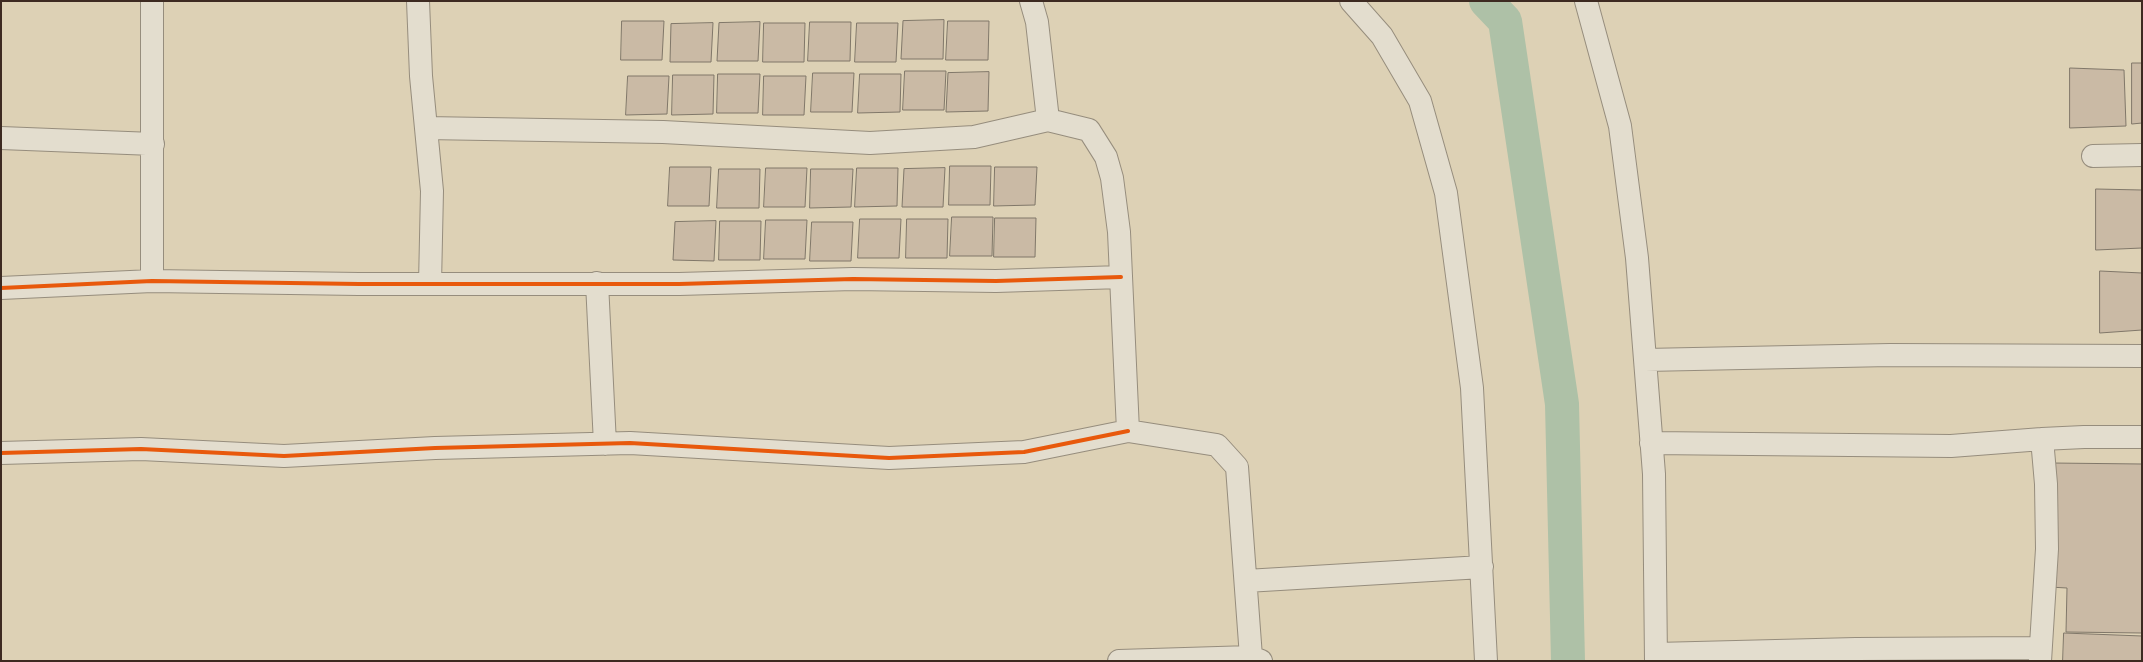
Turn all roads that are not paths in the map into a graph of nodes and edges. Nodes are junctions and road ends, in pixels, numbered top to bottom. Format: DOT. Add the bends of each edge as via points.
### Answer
graph roads {
  1 [pos="152,1"];
  2 [pos="418,1"];
  3 [pos="1030,1"];
  4 [pos="1351,1"];
  5 [pos="1586,1"];
  6 [pos="1048,120"];
  7 [pos="426,128"];
  8 [pos="1,138"];
  9 [pos="153,144"];
  10 [pos="2142,155"];
  11 [pos="2093,156"];
  12 [pos="1121,277"];
  13 [pos="152,281"];
  14 [pos="597,283"];
  15 [pos="430,284"];
  16 [pos="1,288"];
  17 [pos="2142,356"];
  18 [pos="1645,360"];
  19 [pos="1128,431"];
  20 [pos="2142,437"];
  21 [pos="2042,440"];
  22 [pos="1652,443"];
  23 [pos="605,444"];
  24 [pos="1,448"];
  25 [pos="1482,567"];
  26 [pos="1246,581"];
  27 [pos="2040,655"];
  28 [pos="1656,658"];
  29 [pos="1256,659"];
  30 [pos="1119,661"];
  31 [pos="1486,661"];
  1 -- 9 [label="street"];
  2 -- 7 [label="street"];
  3 -- 6 [label="street" via="1037,22"];
  4 -- 25 [label="street" via="1382,36 1420,101 1446,192 1472,388"];
  5 -- 18 [label="street" via="1620,126 1637,258"];
  6 -- 7 [label="street" via="974,137 870,143 663,132"];
  6 -- 12 [label="street" via="1088,130 1106,157 1112,178 1119,232"];
  7 -- 15 [label="street" via="432,191"];
  8 -- 9 [label="street"];
  9 -- 13 [label="street"];
  10 -- 11 [label="street"];
  12 -- 14 [label="street" via="996,281 853,279 679,284"];
  12 -- 19 [label="street"];
  13 -- 15 [label="street"];
  13 -- 16 [label="street"];
  14 -- 15 [label="street"];
  14 -- 23 [label="street"];
  17 -- 18 [label="street" via="1890,355"];
  18 -- 22 [label="street"];
  19 -- 23 [label="street" via="1024,452 889,458 630,443"];
  19 -- 26 [label="street" via="1217,445 1237,467"];
  20 -- 21 [label="street"];
  21 -- 22 [label="street" via="1951,446"];
  21 -- 27 [label="street" via="2047,550"];
  22 -- 28 [label="street"];
  23 -- 24 [label="street" via="435,448 284,456 141,449"];
  25 -- 26 [label="street"];
  25 -- 31 [label="street"];
  26 -- 29 [label="street"];
  27 -- 28 [label="street" via="1848,650"];
  29 -- 30 [label="street"];
}
